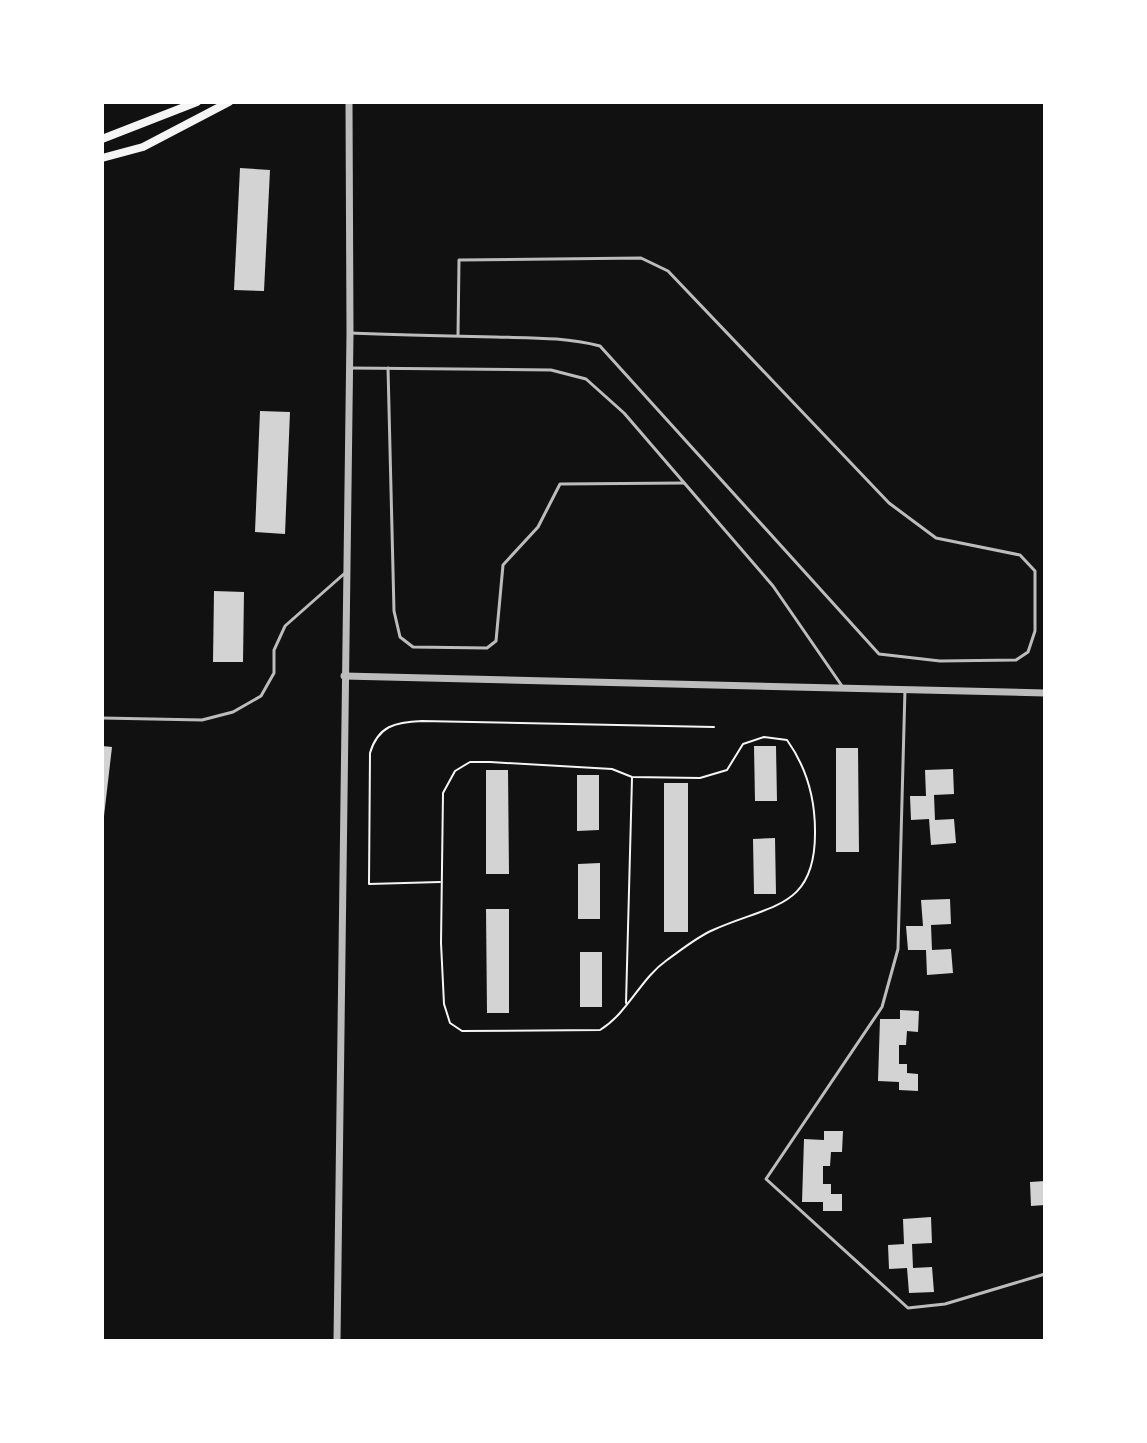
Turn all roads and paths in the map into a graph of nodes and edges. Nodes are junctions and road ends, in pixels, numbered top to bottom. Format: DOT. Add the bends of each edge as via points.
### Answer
graph roads {
  1 [pos="229,102"];
  2 [pos="349,102"];
  3 [pos="192,103"];
  4 [pos="102,139"];
  5 [pos="102,158"];
  6 [pos="350,333"];
  7 [pos="458,336"];
  8 [pos="350,368"];
  9 [pos="388,368"];
  10 [pos="684,483"];
  11 [pos="346,572"];
  12 [pos="344,676"];
  13 [pos="842,686"];
  14 [pos="905,689"];
  15 [pos="1045,693"];
  16 [pos="102,718"];
  17 [pos="714,727"];
  18 [pos="632,777"];
  19 [pos="442,882"];
  20 [pos="626,1005"];
  21 [pos="1045,1274"];
  22 [pos="337,1341"];
  1 -- 5 [label="main road" via="143,147"];
  2 -- 6 [label="street"];
  3 -- 4 [label="main road"];
  6 -- 7 [label="lane"];
  6 -- 8 [label="street"];
  7 -- 7 [label="lane" via="459,260 641,258 668,271 889,503 936,538 1020,555 1035,571 1038,604 1028,652 1016,660 981,661 879,654 600,346 570,338"];
  8 -- 9 [label="lane"];
  8 -- 11 [label="street"];
  9 -- 10 [label="lane" via="551,370 586,379 624,413"];
  9 -- 10 [label="lane" via="394,611 400,637 413,647 487,648 496,641 503,565 538,527 560,484"];
  10 -- 13 [label="lane" via="773,586"];
  11 -- 12 [label="street"];
  11 -- 16 [label="lane" via="285,626 274,650 274,673 261,696 233,712 202,720"];
  12 -- 13 [label="street"];
  12 -- 22 [label="street"];
  13 -- 14 [label="street"];
  14 -- 15 [label="street"];
  14 -- 21 [label="lane" via="898,949 882,1007 766,1179 908,1308 945,1304"];
  17 -- 19 [label="path" via="422,721 388,726 375,736 370,753 369,884"];
  18 -- 19 [label="path" via="612,769 470,762 455,771 443,793"];
  18 -- 20 [label="path"];
  18 -- 20 [label="path" via="714,777 727,770 743,744 764,737 787,740 801,760 815,804 815,853 810,876 796,897 710,931 657,968"];
  19 -- 20 [label="path" via="444,1004 450,1023 462,1031 600,1030"];
}
